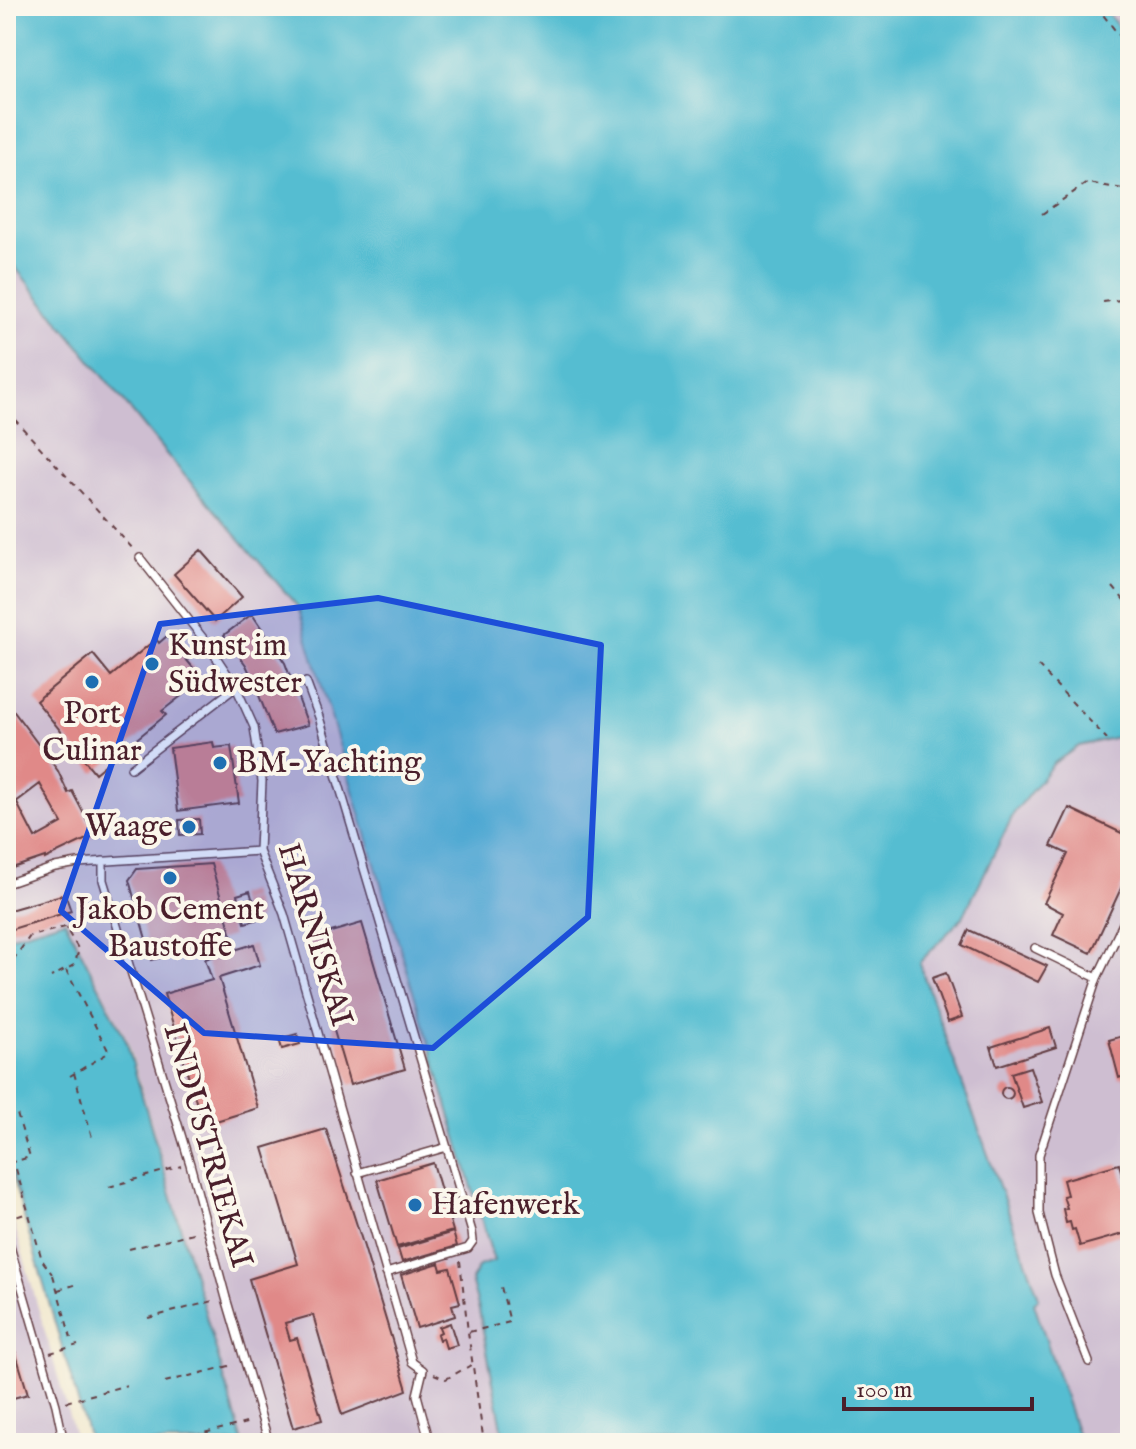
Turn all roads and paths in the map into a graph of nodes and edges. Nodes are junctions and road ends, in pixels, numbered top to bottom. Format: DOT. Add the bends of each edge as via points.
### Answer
graph roads {
  1 [pos="1096,6"];
  2 [pos="1130,49"];
  3 [pos="1130,190"];
  4 [pos="1042,214"];
  5 [pos="1130,299"];
  6 [pos="1103,302"];
  7 [pos="6,410"];
  8 [pos="140,558"];
  9 [pos="1113,587"];
  10 [pos="1130,607"];
  11 [pos="1038,666"];
  12 [pos="306,682"];
  13 [pos="236,687"];
  14 [pos="1107,739"];
  15 [pos="131,768"];
  16 [pos="259,851"];
  17 [pos="103,861"];
  18 [pos="6,884"];
  19 [pos="1130,909"];
  20 [pos="89,918"];
  21 [pos="66,929"];
  22 [pos="1035,948"];
  23 [pos="66,969"];
  24 [pos="6,970"];
  25 [pos="51,977"];
  26 [pos="1097,978"];
  27 [pos="6,1117"];
  28 [pos="93,1141"];
  29 [pos="447,1147"];
  30 [pos="6,1164"];
  31 [pos="190,1164"];
  32 [pos="16,1169"];
  33 [pos="357,1173"];
  34 [pos="109,1187"];
  35 [pos="29,1213"];
  36 [pos="6,1220"];
  37 [pos="207,1229"];
  38 [pos="6,1233"];
  39 [pos="129,1249"];
  40 [pos="459,1252"];
  41 [pos="49,1263"];
  42 [pos="386,1273"];
  43 [pos="52,1274"];
  44 [pos="74,1285"];
  45 [pos="501,1287"];
  46 [pos="57,1290"];
  47 [pos="226,1298"];
  48 [pos="148,1318"];
  49 [pos="468,1332"];
  50 [pos="71,1338"];
  51 [pos="78,1345"];
  52 [pos="41,1356"];
  53 [pos="246,1362"];
  54 [pos="1089,1362"];
  55 [pos="472,1364"];
  56 [pos="423,1370"];
  57 [pos="165,1382"];
  58 [pos="127,1385"];
  59 [pos="72,1400"];
  60 [pos="261,1420"];
  61 [pos="182,1438"];
  62 [pos="64,1440"];
  63 [pos="46,1443"];
  64 [pos="269,1443"];
  65 [pos="430,1443"];
  66 [pos="484,1443"];
  1 -- 2 [label="path"];
  3 -- 4 [label="path" via="1087,183"];
  5 -- 6 [label="path"];
  7 -- 8 [label="path"];
  8 -- 13 [label="lane, HARNISKAI"];
  9 -- 10 [label="path"];
  11 -- 14 [label="path"];
  12 -- 29 [label="lane, HARNISKAI"];
  13 -- 15 [label="lane"];
  13 -- 16 [label="lane, HARNISKAI" via="254,727 262,781"];
  16 -- 17 [label="lane"];
  16 -- 33 [label="lane, HARNISKAI" via="284,914"];
  17 -- 18 [label="lane" via="55,867"];
  17 -- 31 [label="lane, INDUSTRIEKAI" via="103,880"];
  19 -- 26 [label="lane"];
  20 -- 21 [label="path"];
  21 -- 23 [label="path" via="79,950 74,965"];
  21 -- 24 [label="path" via="30,936"];
  22 -- 26 [label="lane"];
  23 -- 25 [label="path"];
  23 -- 28 [label="path" via="110,1054 72,1075"];
  26 -- 54 [label="lane" via="1039,1155 1039,1213 1055,1275"];
  27 -- 30 [label="path" via="17,1114 30,1157"];
  29 -- 33 [label="lane"];
  29 -- 40 [label="lane, HARNISKAI" via="472,1232 473,1241"];
  31 -- 34 [label="path"];
  31 -- 37 [label="lane, INDUSTRIEKAI"];
  32 -- 35 [label="path"];
  33 -- 42 [label="lane, HARNISKAI"];
  35 -- 36 [label="path"];
  35 -- 43 [label="path" via="42,1260"];
  37 -- 39 [label="path"];
  37 -- 47 [label="lane, INDUSTRIEKAI"];
  38 -- 52 [label="lane"];
  40 -- 42 [label="lane"];
  40 -- 49 [label="path"];
  41 -- 43 [label="path"];
  42 -- 56 [label="lane, HARNISKAI" via="412,1362"];
  43 -- 46 [label="path"];
  44 -- 46 [label="path"];
  45 -- 49 [label="path" via="510,1322"];
  46 -- 50 [label="path"];
  47 -- 48 [label="path"];
  47 -- 53 [label="lane, INDUSTRIEKAI"];
  49 -- 55 [label="path"];
  51 -- 52 [label="path"];
  52 -- 62 [label="lane"];
  53 -- 57 [label="path"];
  53 -- 60 [label="lane, INDUSTRIEKAI"];
  55 -- 56 [label="path" via="446,1379"];
  55 -- 66 [label="path"];
  56 -- 65 [label="lane" via="417,1395"];
  58 -- 59 [label="path"];
  60 -- 61 [label="path"];
  60 -- 64 [label="lane, INDUSTRIEKAI"];
  62 -- 63 [label="lane"];
}
